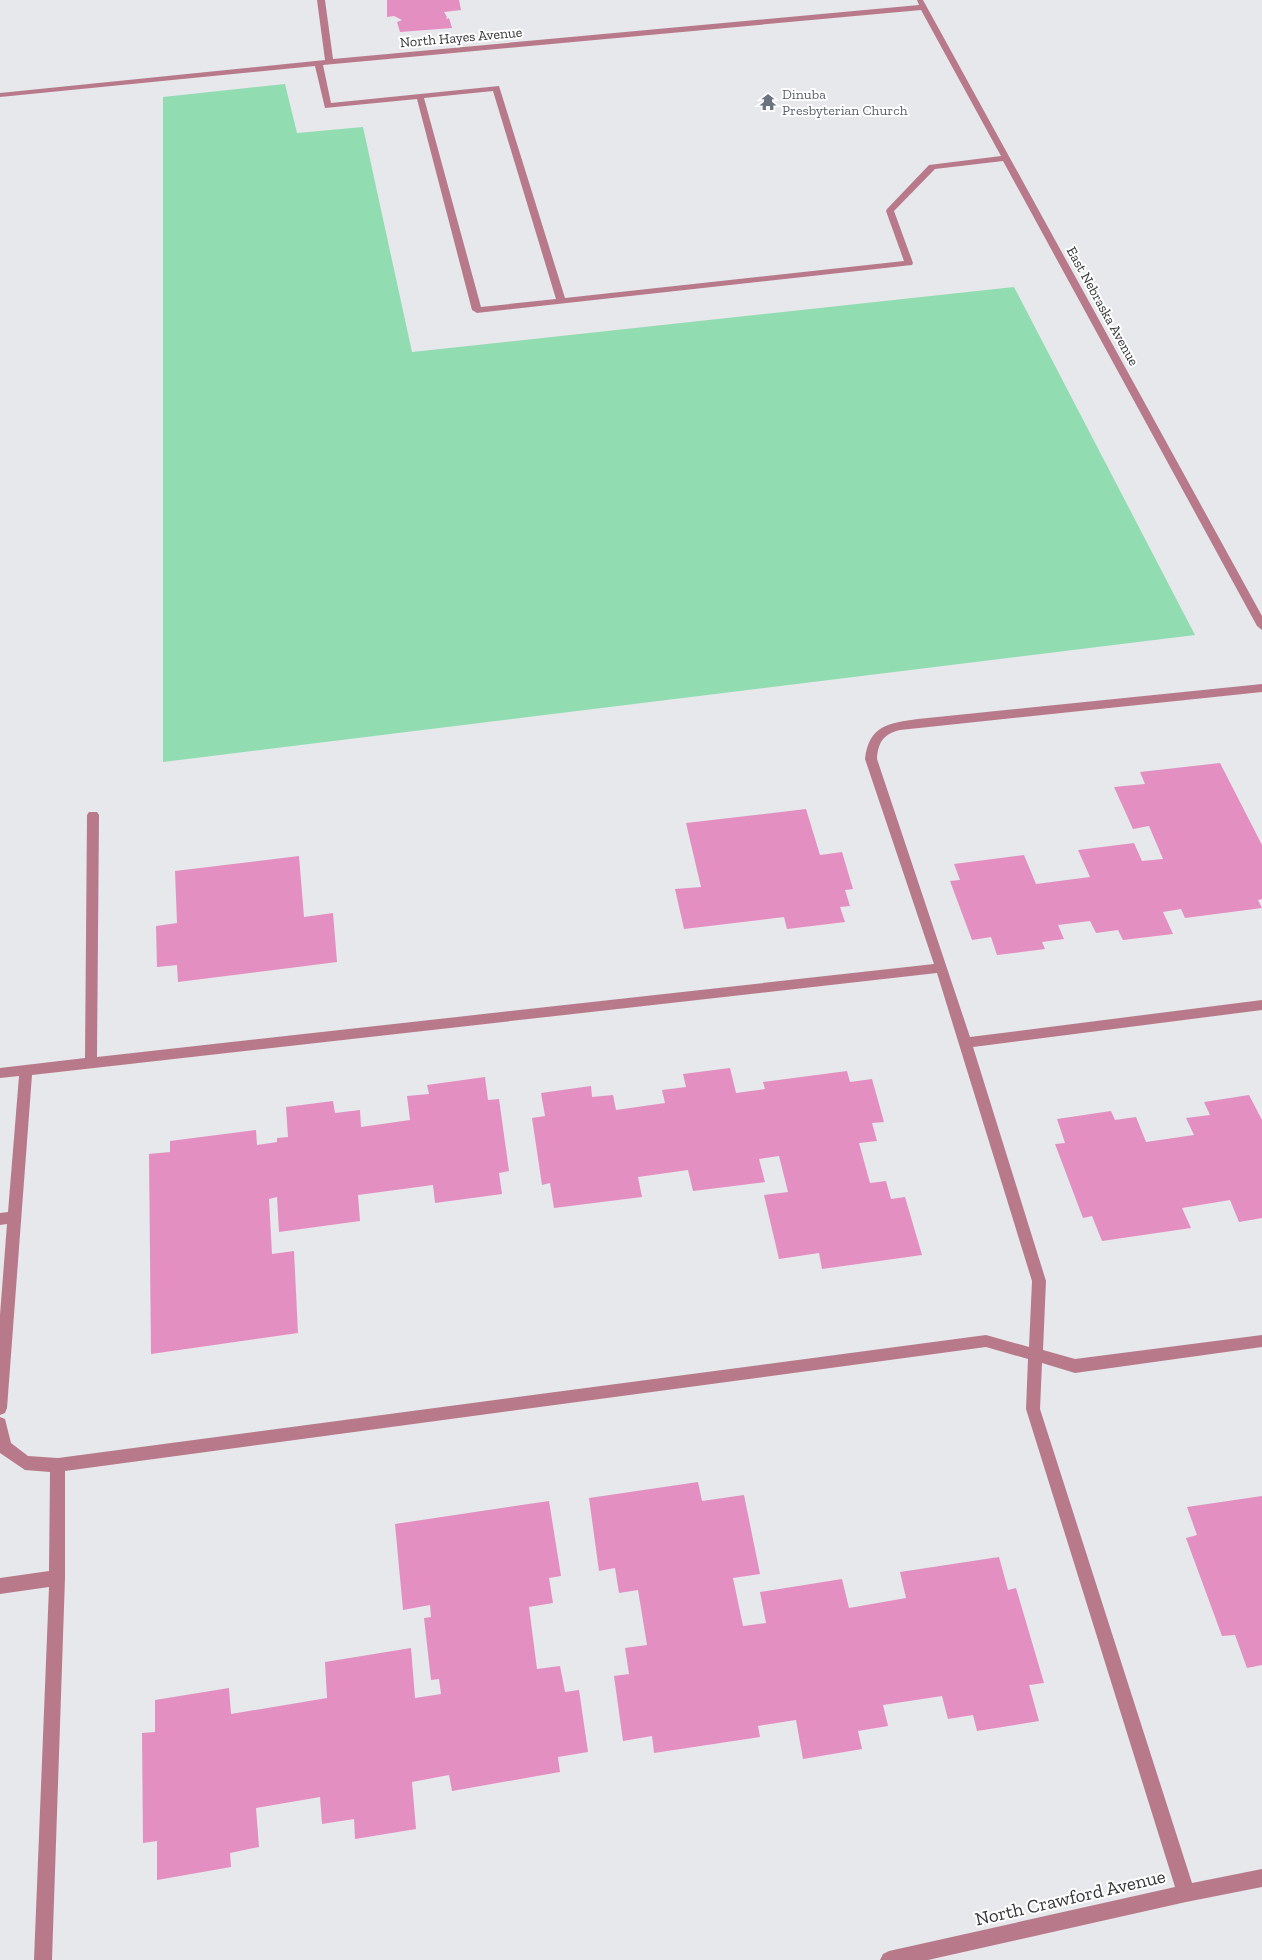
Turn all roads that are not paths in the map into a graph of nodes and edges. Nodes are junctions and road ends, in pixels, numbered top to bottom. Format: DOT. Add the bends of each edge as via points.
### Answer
graph roads {
  1 [pos="321,0"];
  2 [pos="922,4"];
  3 [pos="329,62"];
  4 [pos="319,64"];
  5 [pos="0,95"];
  6 [pos="420,96"];
  7 [pos="1007,158"];
  8 [pos="561,299"];
  9 [pos="1262,626"];
  10 [pos="1262,688"];
  11 [pos="93,815"];
  12 [pos="942,968"];
  13 [pos="1262,1005"];
  14 [pos="965,1043"];
  15 [pos="91,1062"];
  16 [pos="26,1070"];
  17 [pos="0,1073"];
  18 [pos="15,1217"];
  19 [pos="0,1219"];
  20 [pos="1262,1341"];
  21 [pos="1035,1355"];
  22 [pos="0,1408"];
  23 [pos="0,1424"];
  24 [pos="58,1464"];
  25 [pos="57,1578"];
  26 [pos="0,1586"];
  27 [pos="1262,1878"];
  28 [pos="1186,1893"];
  29 [pos="43,1960"];
  30 [pos="889,1960"];
  1 -- 3 [label="street"];
  2 -- 3 [label="street, North Hayes Avenue"];
  2 -- 7 [label="street, East Nebraska Avenue"];
  3 -- 4 [label="street, North Hayes Avenue"];
  4 -- 5 [label="street, North Hayes Avenue"];
  4 -- 6 [label="street" via="328,106"];
  6 -- 8 [label="street" via="496,88"];
  6 -- 8 [label="street" via="477,310"];
  7 -- 8 [label="street" via="932,167 890,211 909,263"];
  7 -- 9 [label="street, East Nebraska Avenue"];
  10 -- 12 [label="street" via="918,723 897,726 879,734 871,745 871,759"];
  11 -- 15 [label="street"];
  12 -- 14 [label="street"];
  12 -- 15 [label="street"];
  13 -- 14 [label="street"];
  14 -- 21 [label="street" via="1040,1281"];
  15 -- 16 [label="street"];
  16 -- 17 [label="street"];
  16 -- 18 [label="street"];
  18 -- 19 [label="street"];
  18 -- 22 [label="street"];
  20 -- 21 [label="street" via="1075,1366"];
  21 -- 24 [label="street" via="986,1341"];
  21 -- 28 [label="street" via="1033,1409"];
  23 -- 24 [label="street" via="4,1447 24,1464"];
  24 -- 25 [label="street"];
  25 -- 26 [label="street"];
  25 -- 29 [label="street"];
  27 -- 28 [label="street, North Crawford Avenue"];
  28 -- 30 [label="street, North Crawford Avenue"];
}
